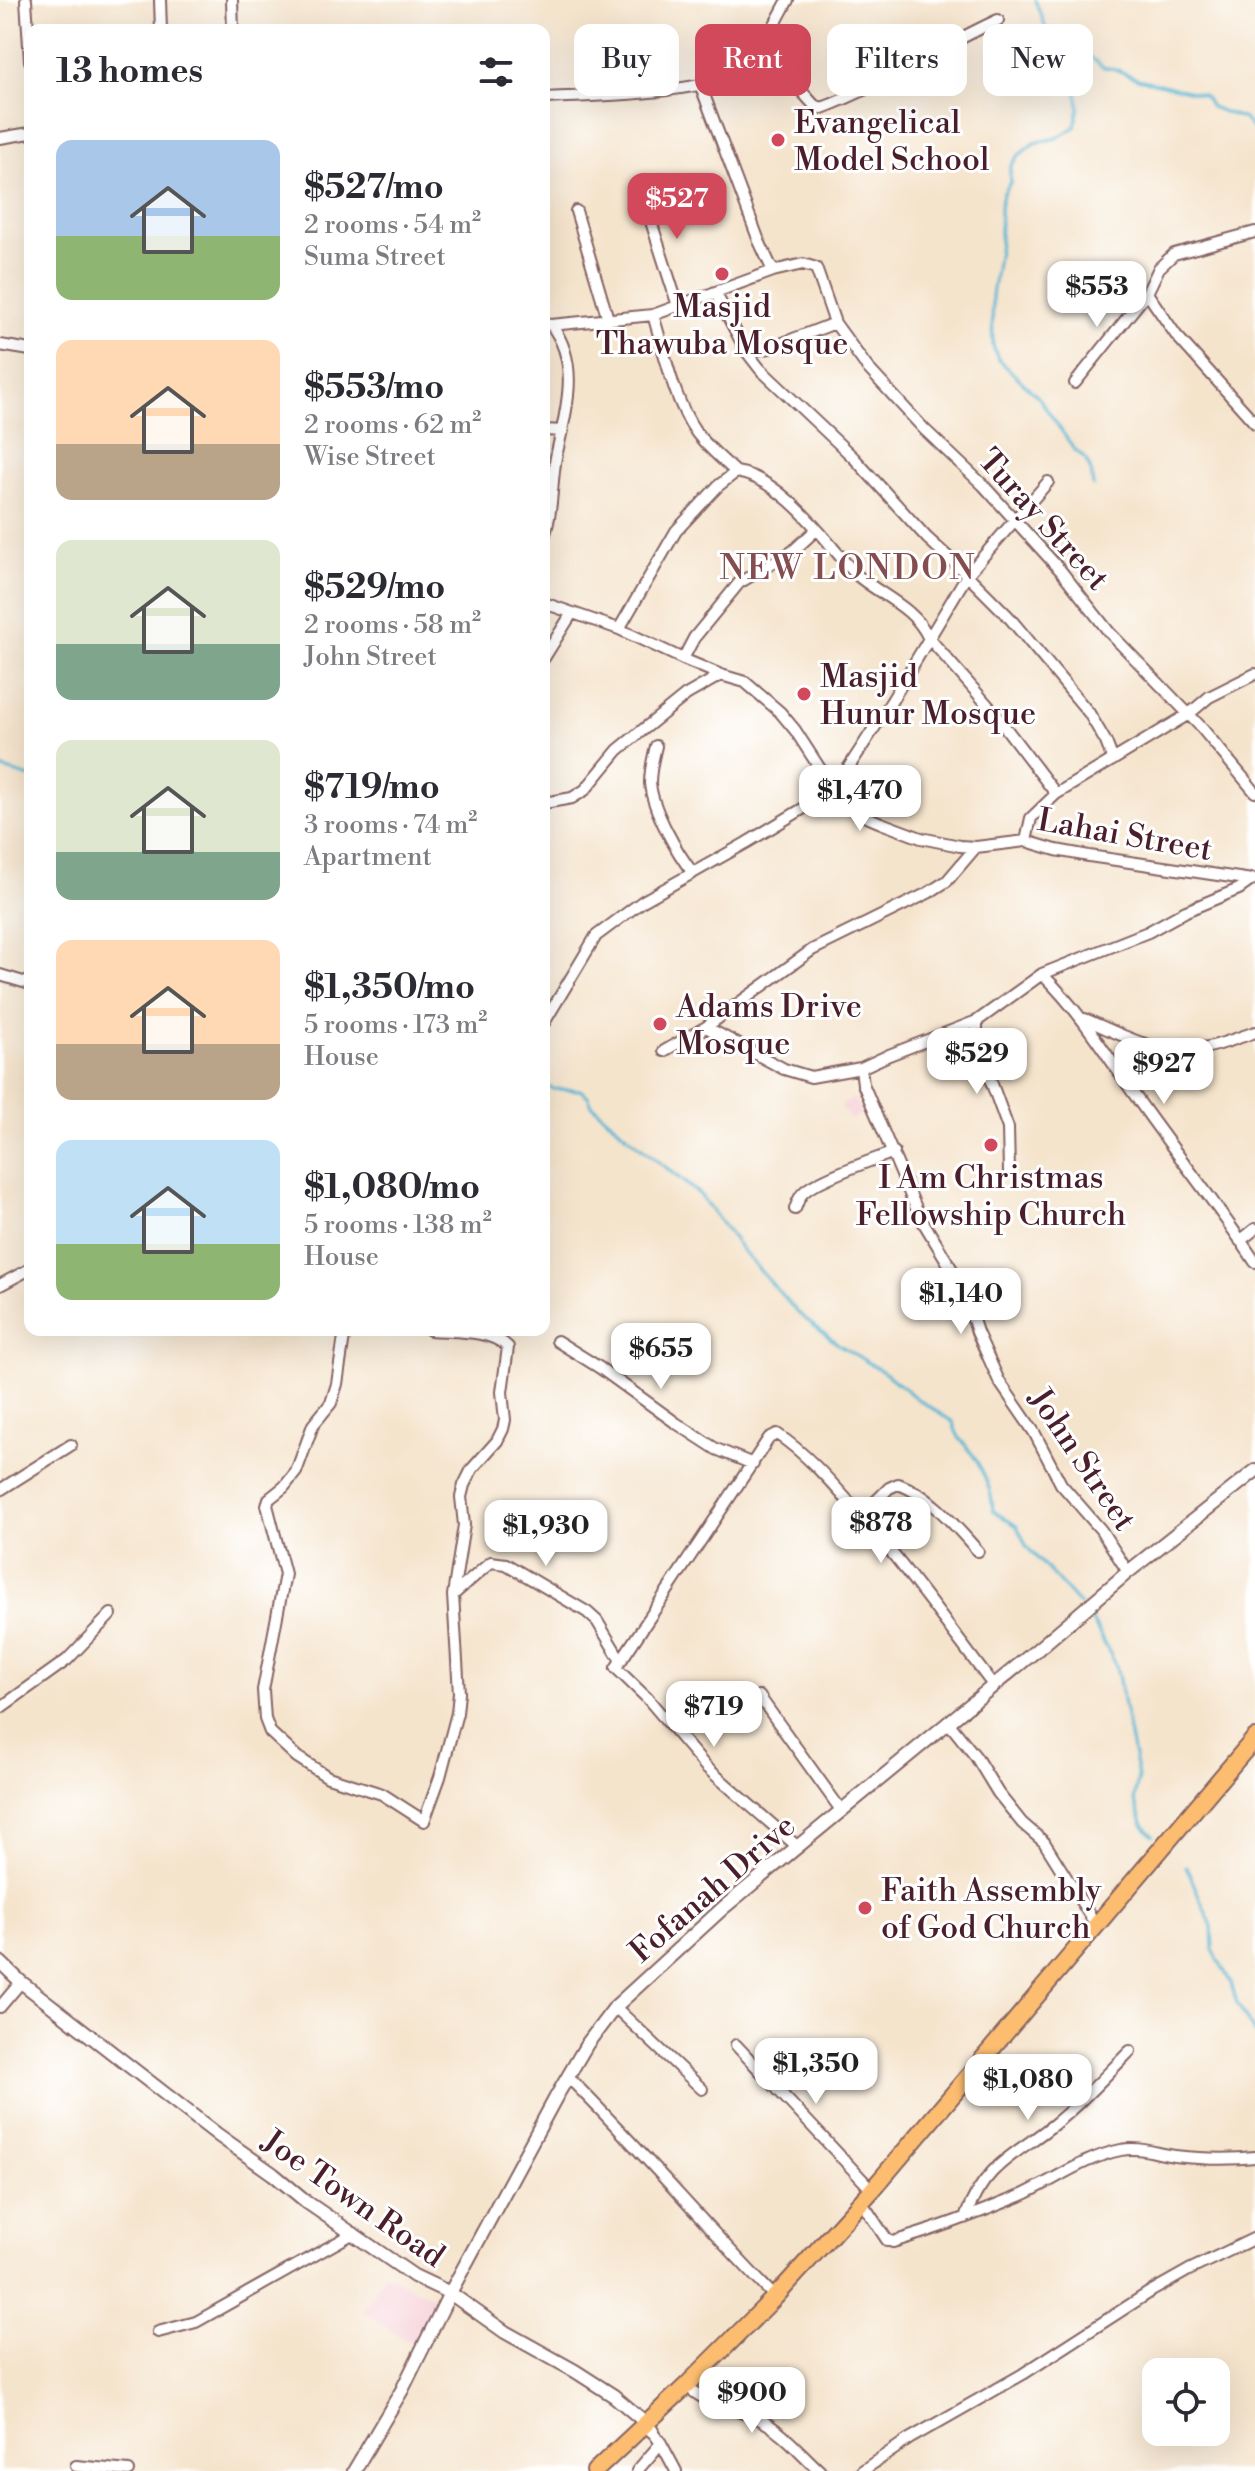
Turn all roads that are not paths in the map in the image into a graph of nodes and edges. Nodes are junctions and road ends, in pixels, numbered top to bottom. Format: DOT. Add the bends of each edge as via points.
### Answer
graph roads {
  1 [pos="26,0"];
  2 [pos="160,0"];
  3 [pos="232,0"];
  4 [pos="788,0"];
  5 [pos="998,20"];
  6 [pos="28,24"];
  7 [pos="161,24"];
  8 [pos="233,24"];
  9 [pos="773,24"];
  10 [pos="695,85"];
  11 [pos="705,96"];
  12 [pos="806,96"];
  13 [pos="550,98"];
  14 [pos="24,134"];
  15 [pos="0,138"];
  16 [pos="640,187"];
  17 [pos="576,211"];
  18 [pos="1255,232"];
  19 [pos="773,271"];
  20 [pos="715,292"];
  21 [pos="1147,293"];
  22 [pos="678,306"];
  23 [pos="653,315"];
  24 [pos="608,319"];
  25 [pos="835,323"];
  26 [pos="550,324"];
  27 [pos="550,326"];
  28 [pos="0,345"];
  29 [pos="24,349"];
  30 [pos="746,351"];
  31 [pos="1075,383"];
  32 [pos="1255,423"];
  33 [pos="550,430"];
  34 [pos="563,431"];
  35 [pos="736,472"];
  36 [pos="1048,482"];
  37 [pos="550,514"];
  38 [pos="1014,522"];
  39 [pos="816,530"];
  40 [pos="967,575"];
  41 [pos="550,605"];
  42 [pos="572,613"];
  43 [pos="619,629"];
  44 [pos="928,637"];
  45 [pos="550,648"];
  46 [pos="683,659"];
  47 [pos="1255,674"];
  48 [pos="721,675"];
  49 [pos="1189,714"];
  50 [pos="656,746"];
  51 [pos="1113,760"];
  52 [pos="834,790"];
  53 [pos="1255,792"];
  54 [pos="1056,794"];
  55 [pos="550,802"];
  56 [pos="1026,841"];
  57 [pos="976,847"];
  58 [pos="693,873"];
  59 [pos="1253,879"];
  60 [pos="1042,974"];
  61 [pos="0,975"];
  62 [pos="24,982"];
  63 [pos="550,1013"];
  64 [pos="1082,1018"];
  65 [pos="977,1021"];
  66 [pos="706,1027"];
  67 [pos="1255,1032"];
  68 [pos="664,1051"];
  69 [pos="861,1068"];
  70 [pos="894,1152"];
  71 [pos="1009,1172"];
  72 [pos="795,1209"];
  73 [pos="1255,1229"];
  74 [pos="1240,1241"];
  75 [pos="1255,1262"];
  76 [pos="24,1272"];
  77 [pos="0,1285"];
  78 [pos="344,1336"];
  79 [pos="486,1336"];
  80 [pos="557,1341"];
  81 [pos="71,1445"];
  82 [pos="753,1464"];
  83 [pos="1255,1471"];
  84 [pos="0,1490"];
  85 [pos="861,1516"];
  86 [pos="978,1551"];
  87 [pos="1128,1572"];
  88 [pos="453,1595"];
  89 [pos="111,1614"];
  90 [pos="620,1659"];
  91 [pos="993,1685"];
  92 [pos="759,1696"];
  93 [pos="0,1708"];
  94 [pos="948,1722"];
  95 [pos="1255,1738"];
  96 [pos="1255,1753"];
  97 [pos="841,1810"];
  98 [pos="798,1847"];
  99 [pos="1096,1925"];
  100 [pos="0,1962"];
  101 [pos="21,1982"];
  102 [pos="0,2007"];
  103 [pos="615,2007"];
  104 [pos="736,2045"];
  105 [pos="1130,2051"];
  106 [pos="568,2077"];
  107 [pos="702,2089"];
  108 [pos="1255,2157"];
  109 [pos="872,2190"];
  110 [pos="867,2210"];
  111 [pos="965,2218"];
  112 [pos="354,2233"];
  113 [pos="1255,2238"];
  114 [pos="450,2293"];
  115 [pos="775,2297"];
  116 [pos="158,2332"];
  117 [pos="693,2391"];
  118 [pos="653,2432"];
  119 [pos="76,2466"];
  120 [pos="129,2471"];
  121 [pos="354,2471"];
  122 [pos="595,2471"];
  123 [pos="608,2471"];
  124 [pos="637,2471"];
  125 [pos="676,2471"];
  126 [pos="820,2471"];
  127 [pos="862,2471"];
  1 -- 6 [label="street"];
  2 -- 7 [label="street"];
  3 -- 8 [label="street"];
  4 -- 9 [label="street"];
  5 -- 12 [label="street" via="854,96 822,108"];
  10 -- 13 [label="street"];
  11 -- 19 [label="street"];
  14 -- 15 [label="street"];
  16 -- 22 [label="street"];
  17 -- 24 [label="street"];
  18 -- 21 [label="street" via="1174,254 1159,268"];
  19 -- 20 [label="street"];
  19 -- 25 [label="street, Turay Street" via="803,264 816,268"];
  20 -- 22 [label="street"];
  20 -- 30 [label="street"];
  21 -- 31 [label="street"];
  21 -- 32 [label="street"];
  22 -- 23 [label="street"];
  23 -- 24 [label="street"];
  23 -- 35 [label="street" via="687,416 697,434"];
  24 -- 26 [label="street"];
  25 -- 30 [label="street" via="770,348"];
  25 -- 38 [label="street, Turay Street" via="867,367"];
  27 -- 34 [label="street" via="559,336 567,369 569,401"];
  28 -- 29 [label="street"];
  30 -- 40 [label="street"];
  33 -- 34 [label="street"];
  34 -- 37 [label="street"];
  35 -- 39 [label="street" via="776,490"];
  35 -- 43 [label="street" via="676,531"];
  36 -- 38 [label="street"];
  38 -- 40 [label="street"];
  38 -- 49 [label="street, Turay Street"];
  39 -- 44 [label="street" via="856,575 922,624"];
  39 -- 46 [label="street" via="793,551 739,583"];
  40 -- 44 [label="street"];
  40 -- 51 [label="street" via="1089,713"];
  41 -- 42 [label="street, Lahai Street"];
  42 -- 43 [label="street, Lahai Street"];
  42 -- 45 [label="street"];
  43 -- 46 [label="street, Lahai Street"];
  44 -- 52 [label="street"];
  44 -- 54 [label="street"];
  46 -- 48 [label="street, Lahai Street"];
  47 -- 49 [label="street" via="1209,697"];
  48 -- 52 [label="street, Lahai Street" via="745,682 780,712"];
  48 -- 55 [label="street" via="686,695 618,750 585,790"];
  49 -- 51 [label="street"];
  49 -- 53 [label="street, Turay Street"];
  50 -- 58 [label="street" via="650,785 670,838"];
  51 -- 54 [label="street"];
  52 -- 57 [label="street, Lahai Street" via="857,813 881,823 921,838"];
  52 -- 58 [label="street"];
  54 -- 56 [label="street" via="1031,818"];
  56 -- 57 [label="street, Lahai Street"];
  56 -- 59 [label="street, Lahai Street" via="1067,852"];
  57 -- 66 [label="street" via="947,881 812,950"];
  58 -- 63 [label="street" via="596,936"];
  59 -- 60 [label="street" via="1148,932"];
  60 -- 64 [label="street"];
  60 -- 65 [label="street"];
  61 -- 62 [label="street"];
  64 -- 67 [label="street" via="1136,1041 1183,1050"];
  64 -- 74 [label="street"];
  65 -- 69 [label="street"];
  65 -- 71 [label="street" via="985,1065 1008,1128"];
  66 -- 68 [label="street"];
  66 -- 69 [label="street" via="784,1069 811,1077"];
  69 -- 70 [label="street, John Street"];
  70 -- 72 [label="street" via="815,1185 802,1193"];
  70 -- 87 [label="street, John Street" via="919,1215 962,1286 999,1381 1061,1484"];
  73 -- 74 [label="street"];
  74 -- 75 [label="street"];
  76 -- 77 [label="street"];
  78 -- 88 [label="street" via="331,1403 313,1425 296,1472 267,1505 285,1574 263,1690 270,1732 328,1777 382,1794 424,1821 457,1713"];
  79 -- 88 [label="street" via="508,1347 502,1392 505,1420 497,1441 464,1485"];
  80 -- 82 [label="street" via="716,1449"];
  81 -- 84 [label="street"];
  82 -- 85 [label="street" via="777,1434 831,1481"];
  82 -- 90 [label="street"];
  83 -- 87 [label="street, Fofanah Drive"];
  85 -- 86 [label="street" via="898,1484 943,1513"];
  85 -- 91 [label="street"];
  87 -- 91 [label="street, Fofanah Drive"];
  88 -- 90 [label="street" via="491,1562 506,1564 587,1612"];
  89 -- 93 [label="street" via="67,1660"];
  90 -- 98 [label="street" via="616,1668 706,1767"];
  91 -- 94 [label="street, Fofanah Drive"];
  92 -- 97 [label="street"];
  94 -- 97 [label="street, Fofanah Drive"];
  94 -- 99 [label="street" via="1006,1803 1044,1842"];
  95 -- 99 [label="highway"];
  96 -- 110 [label="highway"];
  97 -- 98 [label="street, Fofanah Drive"];
  98 -- 103 [label="street, Fofanah Drive"];
  99 -- 109 [label="highway"];
  100 -- 101 [label="street, Joe Town Road"];
  101 -- 102 [label="street"];
  101 -- 112 [label="street, Joe Town Road"];
  103 -- 106 [label="street, Fofanah Drive"];
  103 -- 107 [label="street"];
  104 -- 109 [label="street"];
  105 -- 111 [label="street" via="1059,2121 989,2174"];
  106 -- 114 [label="street, Fofanah Drive"];
  106 -- 115 [label="street"];
  108 -- 111 [label="street" via="1231,2160 1122,2149"];
  109 -- 115 [label="highway"];
  110 -- 111 [label="street" via="890,2242"];
  110 -- 117 [label="highway"];
  112 -- 114 [label="street, Joe Town Road" via="414,2276"];
  112 -- 116 [label="street" via="196,2322"];
  113 -- 127 [label="street" via="1150,2292"];
  114 -- 118 [label="street, Joe Town Road" via="614,2396"];
  114 -- 121 [label="street, Fofanah Drive"];
  115 -- 118 [label="highway"];
  117 -- 118 [label="highway"];
  117 -- 126 [label="street" via="772,2427"];
  118 -- 122 [label="highway"];
  118 -- 123 [label="highway"];
  118 -- 124 [label="street"];
  118 -- 125 [label="street, Joe Town Road"];
  119 -- 120 [label="street"];
}
